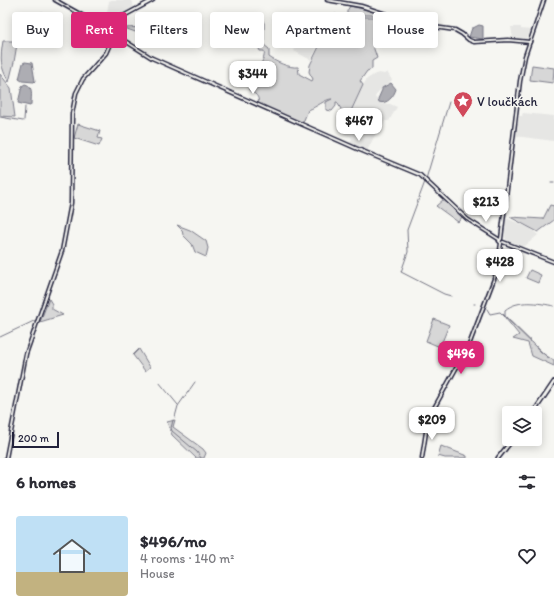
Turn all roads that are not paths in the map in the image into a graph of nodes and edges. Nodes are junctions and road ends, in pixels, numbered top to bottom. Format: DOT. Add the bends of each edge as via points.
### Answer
graph roads {
  1 [pos="55,0"];
  2 [pos="153,0"];
  3 [pos="327,0"];
  4 [pos="544,0"];
  5 [pos="76,12"];
  6 [pos="127,13"];
  7 [pos="127,42"];
  8 [pos="530,42"];
  9 [pos="108,48"];
  10 [pos="501,241"];
  11 [pos="554,262"];
  12 [pos="554,382"];
  13 [pos="538,406"];
  14 [pos="507,446"];
  15 [pos="6,458"];
  16 [pos="422,458"];
  17 [pos="498,458"];
  1 -- 5 [label="street"];
  2 -- 6 [label="street"];
  3 -- 8 [label="street" via="361,6 420,25 453,30 474,42"];
  4 -- 8 [label="street"];
  7 -- 10 [label="street" via="152,58 415,173 426,179 467,218"];
  8 -- 10 [label="street" via="518,90"];
  9 -- 15 [label="street" via="77,89 73,109 70,215 62,251 26,354"];
  10 -- 11 [label="street"];
  10 -- 16 [label="street" via="498,265 466,353 428,419"];
  12 -- 13 [label="main road"];
  14 -- 17 [label="main road"];
}
